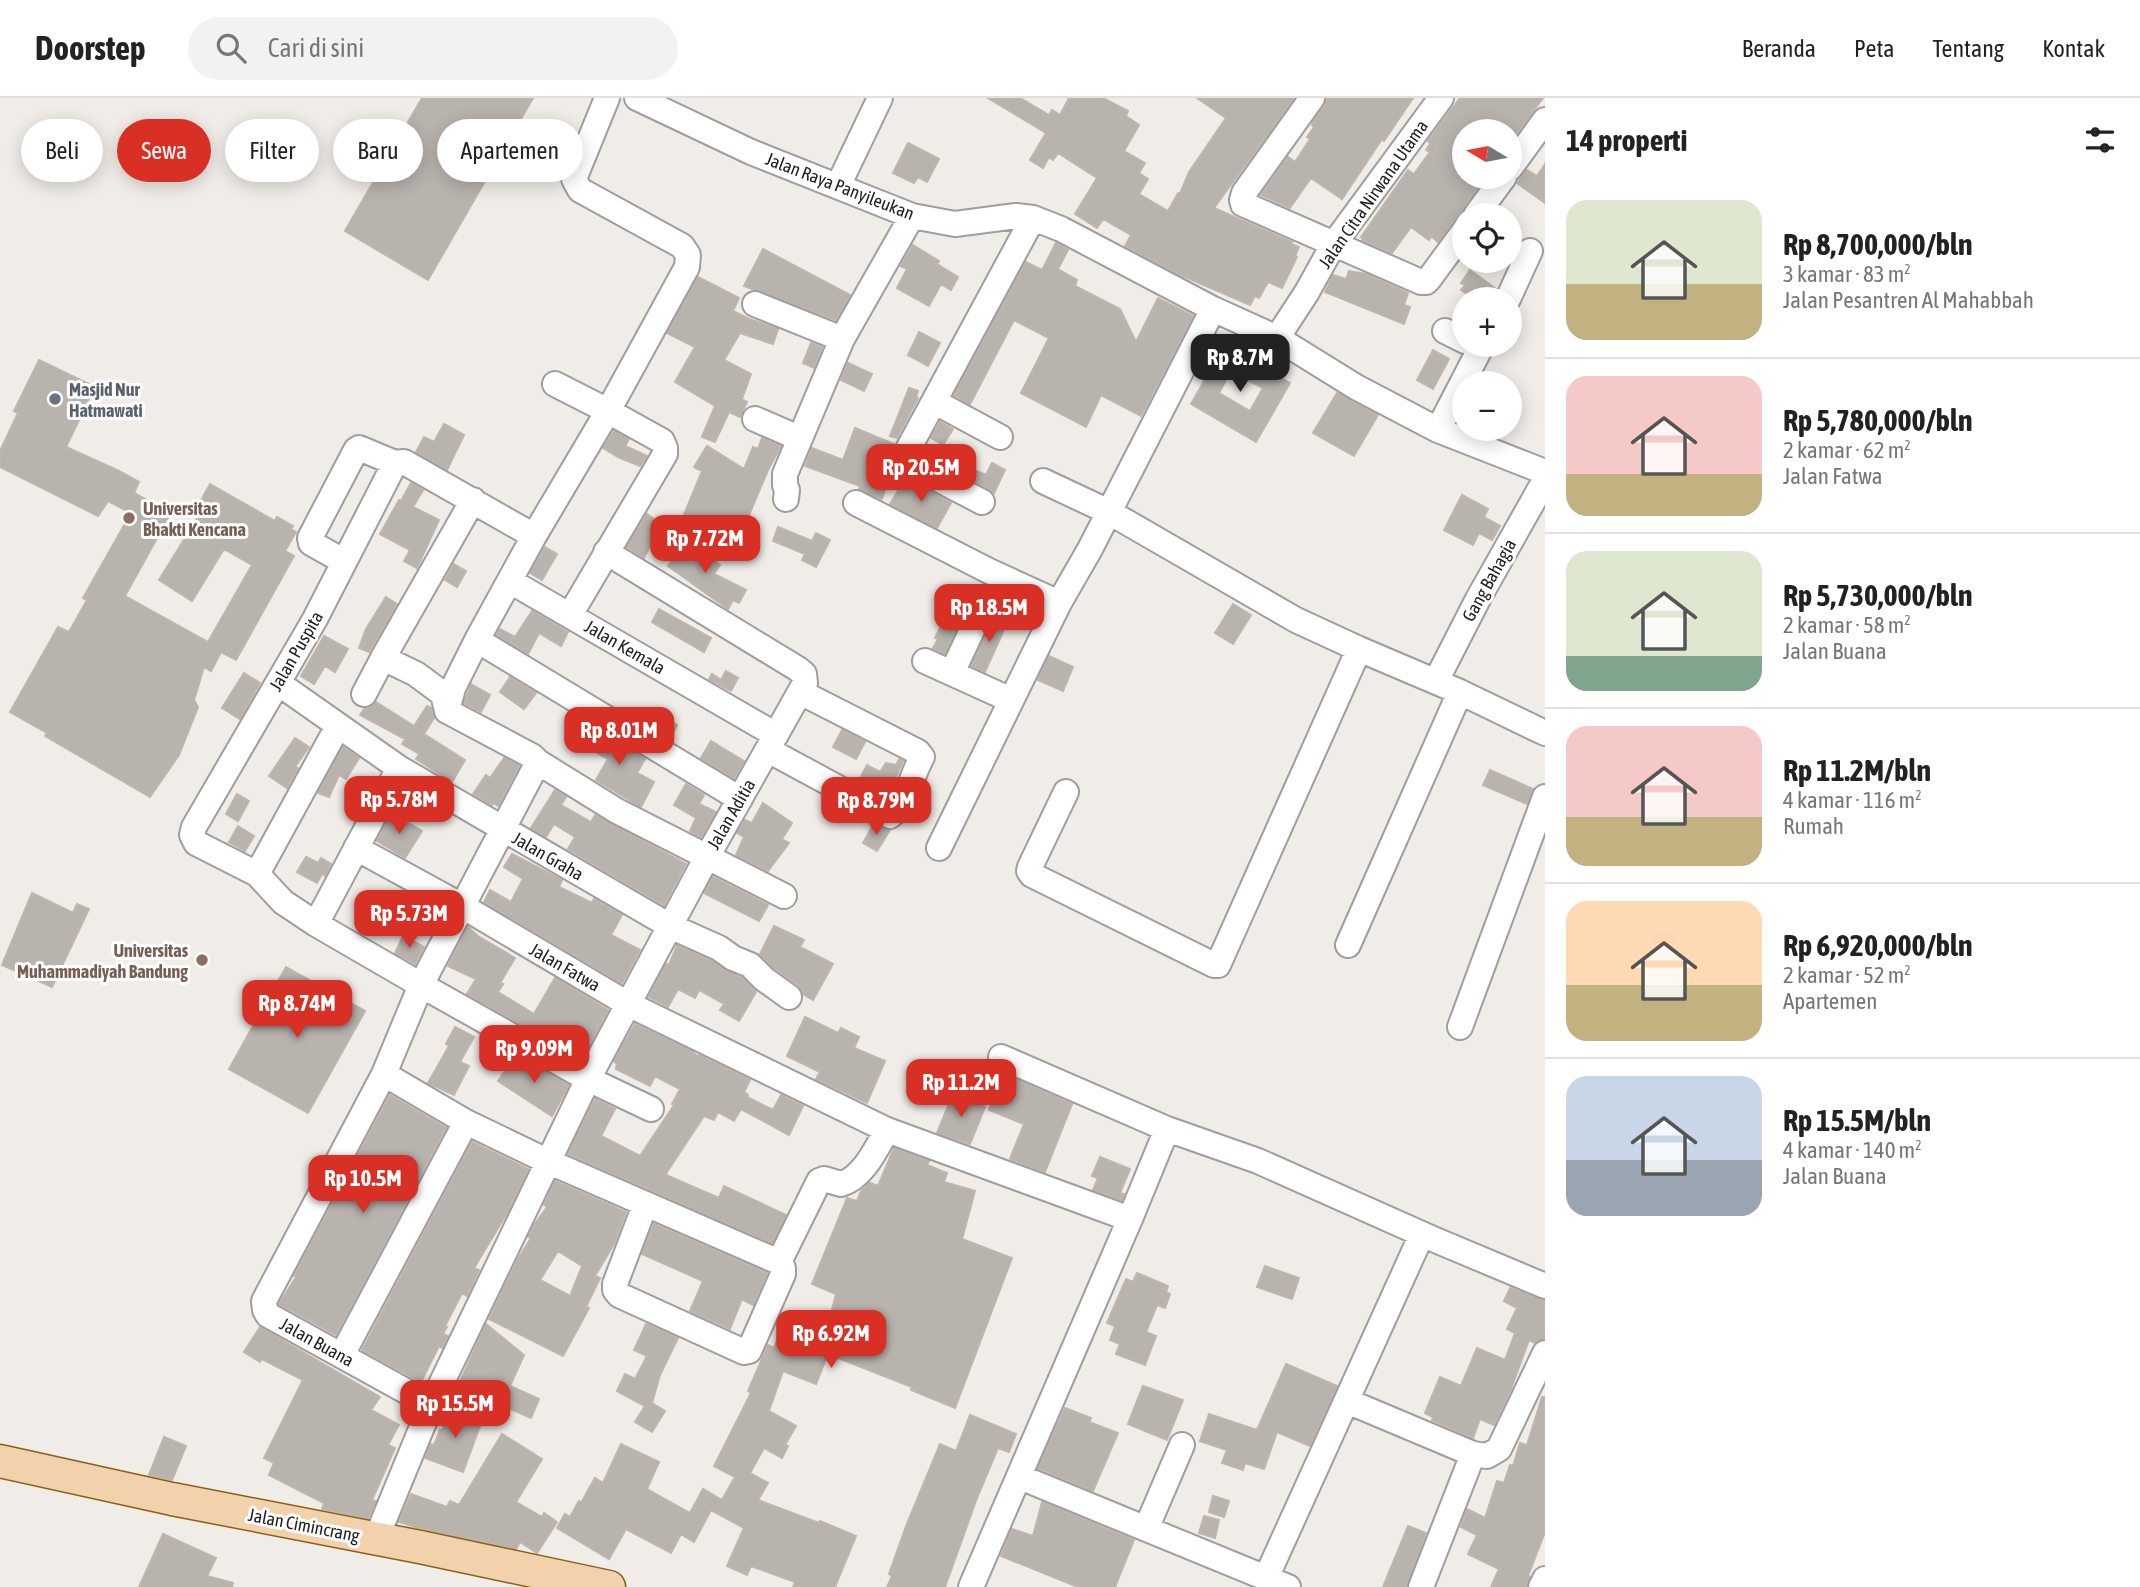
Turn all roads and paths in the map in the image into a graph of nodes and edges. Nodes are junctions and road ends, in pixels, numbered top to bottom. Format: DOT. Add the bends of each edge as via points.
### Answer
graph roads {
  1 [pos="607,98"];
  2 [pos="637,98"];
  3 [pos="880,98"];
  4 [pos="1312,98"];
  5 [pos="1441,98"];
  6 [pos="1545,120"];
  7 [pos="1522,152"];
  8 [pos="838,186"];
  9 [pos="912,216"];
  10 [pos="1033,218"];
  11 [pos="1333,245"];
  12 [pos="1452,248"];
  13 [pos="1531,250"];
  14 [pos="1514,287"];
  15 [pos="755,304"];
  16 [pos="1213,309"];
  17 [pos="1277,338"];
  18 [pos="842,339"];
  19 [pos="1463,357"];
  20 [pos="555,384"];
  21 [pos="935,402"];
  22 [pos="608,411"];
  23 [pos="755,419"];
  24 [pos="1438,430"];
  25 [pos="1000,437"];
  26 [pos="799,438"];
  27 [pos="395,463"];
  28 [pos="1545,472"];
  29 [pos="1545,480"];
  30 [pos="1043,481"];
  31 [pos="786,499"];
  32 [pos="473,500"];
  33 [pos="982,502"];
  34 [pos="856,503"];
  35 [pos="1109,512"];
  36 [pos="534,536"];
  37 [pos="606,552"];
  38 [pos="343,561"];
  39 [pos="510,581"];
  40 [pos="1059,603"];
  41 [pos="570,615"];
  42 [pos="979,615"];
  43 [pos="477,640"];
  44 [pos="1359,649"];
  45 [pos="383,658"];
  46 [pos="925,661"];
  47 [pos="952,673"];
  48 [pos="1436,681"];
  49 [pos="278,683"];
  50 [pos="1460,692"];
  51 [pos="364,694"];
  52 [pos="798,696"];
  53 [pos="1011,700"];
  54 [pos="447,711"];
  55 [pos="338,726"];
  56 [pos="1545,733"];
  57 [pos="772,742"];
  58 [pos="538,762"];
  59 [pos="399,768"];
  60 [pos="1066,792"];
  61 [pos="1545,797"];
  62 [pos="740,799"];
  63 [pos="502,830"];
  64 [pos="356,848"];
  65 [pos="939,848"];
  66 [pos="707,857"];
  67 [pos="257,874"];
  68 [pos="784,896"];
  69 [pos="462,906"];
  70 [pos="316,924"];
  71 [pos="670,926"];
  72 [pos="1348,945"];
  73 [pos="421,985"];
  74 [pos="789,997"];
  75 [pos="628,1004"];
  76 [pos="1460,1027"];
  77 [pos="1001,1057"];
  78 [pos="384,1074"];
  79 [pos="588,1079"];
  80 [pos="651,1109"];
  81 [pos="466,1122"];
  82 [pos="1167,1129"];
  83 [pos="887,1130"];
  84 [pos="547,1161"];
  85 [pos="645,1205"];
  86 [pos="1130,1220"];
  87 [pos="1422,1234"];
  88 [pos="779,1262"];
  89 [pos="1545,1286"];
  90 [pos="1545,1353"];
  91 [pos="342,1355"];
  92 [pos="1347,1401"];
  93 [pos="431,1405"];
  94 [pos="1182,1445"];
  95 [pos="1473,1454"];
  96 [pos="0,1461"];
  97 [pos="1020,1477"];
  98 [pos="1146,1529"];
  99 [pos="376,1539"];
  100 [pos="1545,1579"];
  101 [pos="1277,1583"];
  102 [pos="609,1587"];
  103 [pos="971,1587"];
  104 [pos="1422,1587"];
  105 [pos="1541,1587"];
  1 -- 22 [label="street" via="574,179 577,186 682,246 688,255 687,267"];
  2 -- 8 [label="street, Jalan Raya Panyileukan" via="751,152"];
  3 -- 8 [label="street"];
  4 -- 11 [label="street" via="1242,200 1249,208"];
  5 -- 11 [label="street, Jalan Citra Nirwana Utama"];
  6 -- 7 [label="street"];
  8 -- 9 [label="street, Jalan Raya Panyileukan"];
  9 -- 10 [label="street, Jalan Raya Panyileukan" via="955,224"];
  9 -- 18 [label="street"];
  10 -- 16 [label="street, Jalan Raya Panyileukan"];
  10 -- 21 [label="street"];
  11 -- 12 [label="street" via="1421,282 1429,279"];
  11 -- 17 [label="street, Jalan Citra Nirwana Utama"];
  13 -- 14 [label="street"];
  15 -- 18 [label="street"];
  16 -- 17 [label="street, Jalan Raya Panyileukan"];
  16 -- 35 [label="street"];
  17 -- 24 [label="street, Jalan Raya Panyileukan"];
  18 -- 26 [label="street"];
  19 -- 24 [label="street"];
  20 -- 22 [label="street"];
  21 -- 25 [label="street"];
  21 -- 33 [label="street" via="905,455 907,463"];
  22 -- 36 [label="street"];
  22 -- 37 [label="street" via="662,441 666,448"];
  23 -- 26 [label="street"];
  24 -- 28 [label="street, Jalan Raya Panyileukan"];
  26 -- 31 [label="street" via="785,474"];
  27 -- 32 [label="street" via="404,462"];
  27 -- 38 [label="street, Jalan Puspita"];
  27 -- 38 [label="street" via="356,450 310,538 312,544"];
  29 -- 48 [label="street, Gang Bahagia"];
  30 -- 35 [label="street"];
  32 -- 36 [label="street"];
  32 -- 45 [label="street"];
  34 -- 40 [label="street"];
  35 -- 40 [label="street"];
  35 -- 44 [label="street" via="1296,620"];
  36 -- 39 [label="street"];
  37 -- 41 [label="street"];
  37 -- 52 [label="street" via="798,668 806,678"];
  38 -- 49 [label="street, Jalan Puspita"];
  39 -- 41 [label="street, Jalan Kemala"];
  39 -- 43 [label="street"];
  40 -- 53 [label="street"];
  41 -- 57 [label="street, Jalan Kemala"];
  42 -- 47 [label="street"];
  43 -- 54 [label="street"];
  43 -- 62 [label="street"];
  44 -- 48 [label="street"];
  44 -- 60 [label="street" via="1218,965 1029,872"];
  45 -- 51 [label="street"];
  45 -- 54 [label="street" via="443,694"];
  46 -- 47 [label="street"];
  47 -- 53 [label="street"];
  48 -- 50 [label="street"];
  49 -- 55 [label="street, Jalan Graha"];
  49 -- 67 [label="street, Jalan Puspita" via="192,835 197,843"];
  50 -- 56 [label="street"];
  50 -- 72 [label="street"];
  52 -- 57 [label="street, Jalan Aditia"];
  52 -- 57 [label="street, Jalan Kemala" via="804,694 918,752 922,757 901,806 890,816"];
  53 -- 65 [label="street"];
  54 -- 58 [label="street"];
  55 -- 59 [label="street, Jalan Graha"];
  55 -- 67 [label="street"];
  57 -- 62 [label="street, Jalan Aditia"];
  58 -- 63 [label="street, Jalan Buana"];
  58 -- 66 [label="street" via="617,811"];
  59 -- 63 [label="street, Jalan Graha"];
  59 -- 64 [label="street"];
  61 -- 76 [label="street"];
  62 -- 66 [label="street, Jalan Aditia"];
  63 -- 69 [label="street, Jalan Buana"];
  63 -- 71 [label="street, Jalan Graha"];
  64 -- 69 [label="street, Jalan Fatwa"];
  64 -- 70 [label="street"];
  66 -- 68 [label="street"];
  66 -- 71 [label="street, Jalan Aditia"];
  67 -- 70 [label="street" via="283,902"];
  69 -- 73 [label="street, Jalan Buana"];
  69 -- 75 [label="street, Jalan Fatwa"];
  70 -- 73 [label="street"];
  71 -- 74 [label="street, Jalan Graha" via="750,965"];
  71 -- 75 [label="street, Jalan Aditia"];
  73 -- 78 [label="street, Jalan Buana"];
  73 -- 79 [label="street"];
  75 -- 79 [label="street, Jalan Aditia"];
  75 -- 83 [label="street, Jalan Fatwa"];
  77 -- 82 [label="street"];
  78 -- 81 [label="street"];
  78 -- 91 [label="street, Jalan Buana" via="264,1301 268,1315"];
  79 -- 80 [label="street"];
  79 -- 84 [label="street, Jalan Aditia"];
  81 -- 84 [label="street"];
  81 -- 91 [label="street"];
  82 -- 86 [label="street"];
  82 -- 87 [label="street" via="1258,1161"];
  83 -- 86 [label="street, Jalan Fatwa"];
  83 -- 88 [label="street" via="855,1176 841,1184 819,1181"];
  84 -- 85 [label="street"];
  84 -- 93 [label="street, Jalan Aditia"];
  85 -- 88 [label="street"];
  85 -- 88 [label="street" via="615,1290 744,1352 752,1346 783,1274"];
  86 -- 97 [label="street"];
  87 -- 89 [label="street"];
  87 -- 92 [label="street"];
  90 -- 95 [label="street" via="1499,1448 1488,1456"];
  91 -- 93 [label="street, Jalan Buana"];
  92 -- 95 [label="street"];
  92 -- 101 [label="street"];
  93 -- 99 [label="street, Jalan Aditia"];
  94 -- 98 [label="street"];
  95 -- 104 [label="street"];
  96 -- 99 [label="main road, Jalan Cimincrang"];
  97 -- 98 [label="street"];
  97 -- 103 [label="street"];
  98 -- 101 [label="street"];
  99 -- 102 [label="main road, Jalan Cimincrang"];
  100 -- 105 [label="street"];
}
